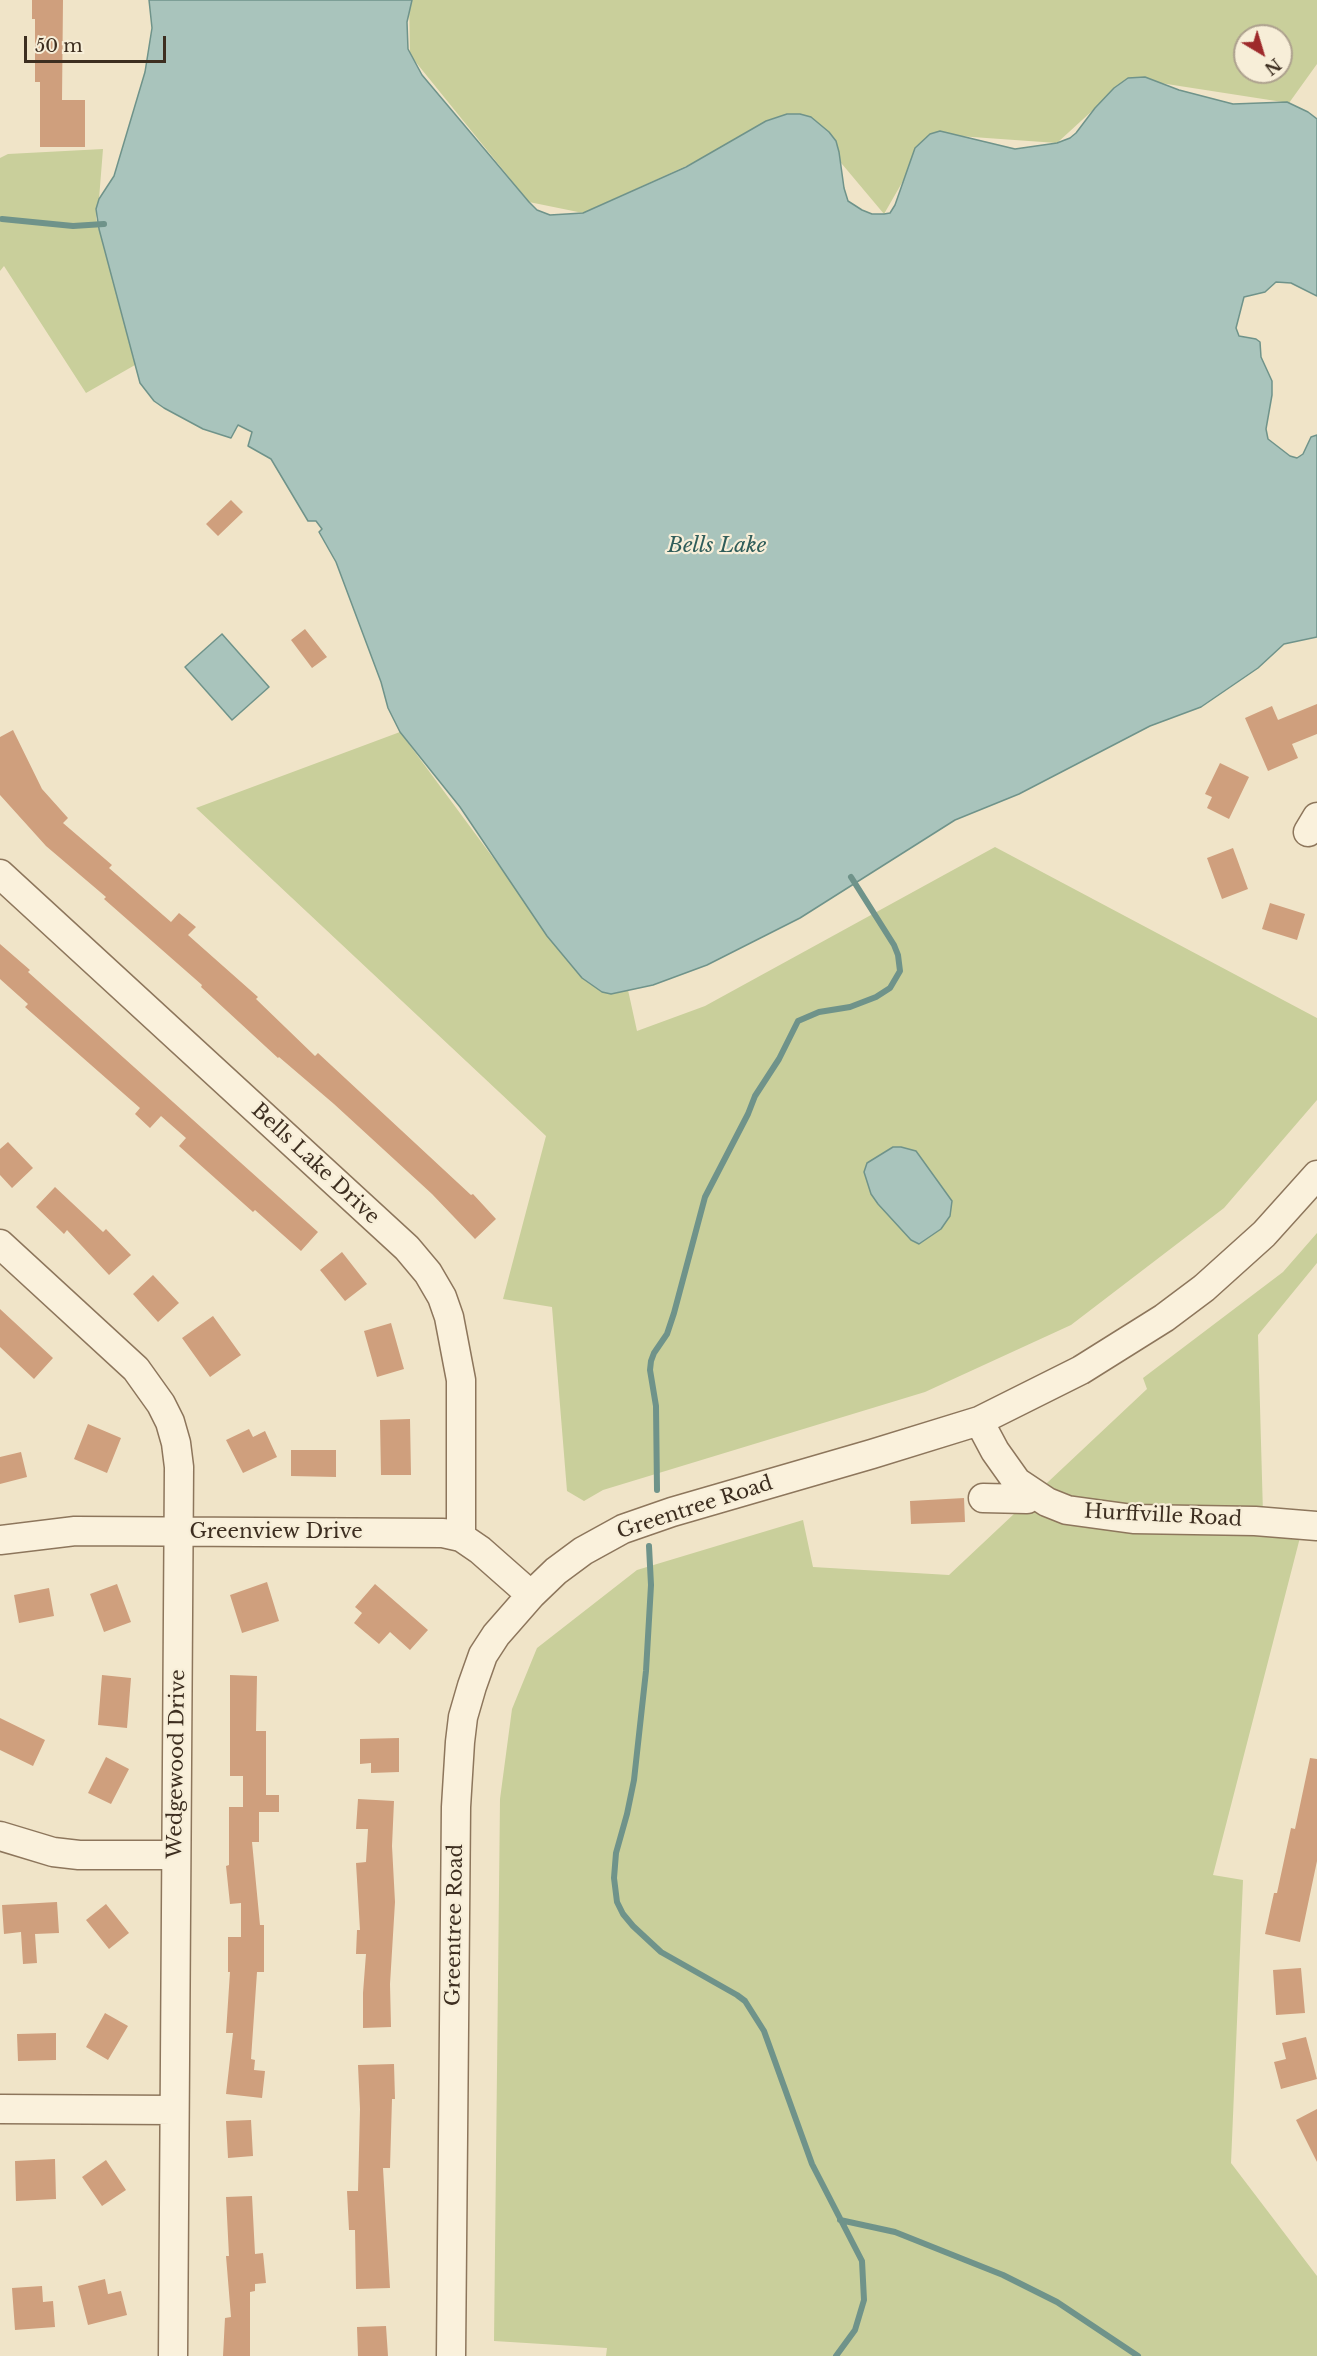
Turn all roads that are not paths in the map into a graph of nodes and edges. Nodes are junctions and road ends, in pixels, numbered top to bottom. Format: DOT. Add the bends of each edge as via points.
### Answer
graph roads {
  1 [pos="0,874"];
  2 [pos="1317,1175"];
  3 [pos="0,1244"];
  4 [pos="979,1421"];
  5 [pos="1034,1494"];
  6 [pos="983,1498"];
  7 [pos="1317,1526"];
  8 [pos="179,1532"];
  9 [pos="461,1537"];
  10 [pos="0,1540"];
  11 [pos="531,1595"];
  12 [pos="0,1836"];
  13 [pos="176,1855"];
  14 [pos="0,2109"];
  15 [pos="174,2110"];
  16 [pos="173,2356"];
  17 [pos="451,2356"];
  1 -- 9 [label="street, Bells Lake Drive" via="407,1248 428,1274 449,1317 461,1380"];
  2 -- 4 [label="street, Greentree Road" via="1235,1261 1164,1318 1081,1370"];
  3 -- 8 [label="street, Wedgewood Drive" via="120,1353 161,1404 177,1451"];
  4 -- 5 [label="street, Hurffville Road" via="1007,1470"];
  4 -- 11 [label="street, Greentree Road" via="623,1529 583,1551"];
  5 -- 6 [label="street" via="1027,1499"];
  5 -- 7 [label="street, Hurffville Road" via="1067,1509 1133,1519"];
  8 -- 9 [label="street, Greenview Drive" via="443,1533"];
  8 -- 10 [label="street, Greenview Drive" via="75,1531"];
  8 -- 13 [label="street, Wedgewood Drive"];
  9 -- 11 [label="street, Greenview Drive"];
  11 -- 17 [label="street, Greentree Road" via="483,1655 463,1717 460,1742 456,1807"];
  12 -- 13 [label="street" via="53,1852 79,1855"];
  13 -- 15 [label="street, Wedgewood Drive"];
  14 -- 15 [label="street"];
  15 -- 16 [label="street, Wedgewood Drive"];
}
